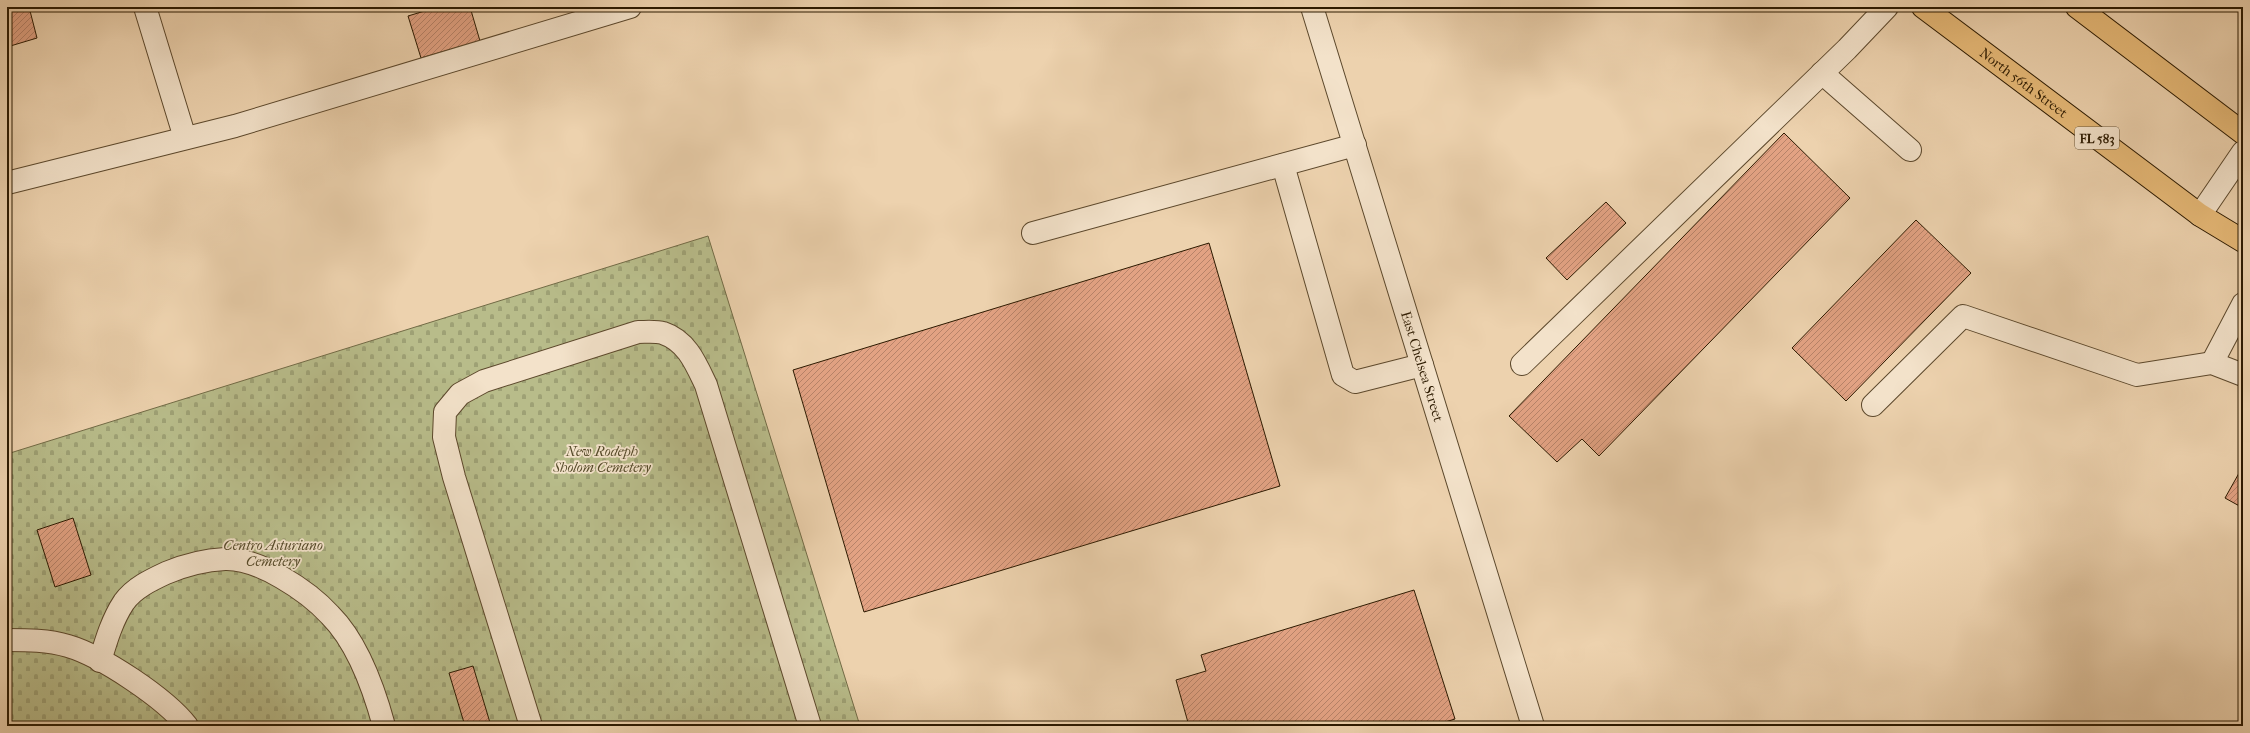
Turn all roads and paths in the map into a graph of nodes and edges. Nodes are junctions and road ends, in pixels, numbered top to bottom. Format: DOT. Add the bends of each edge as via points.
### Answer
graph roads {
  1 [pos="145,7"];
  2 [pos="630,7"];
  3 [pos="1312,7"];
  4 [pos="1887,7"];
  5 [pos="1923,7"];
  6 [pos="2078,7"];
  7 [pos="1822,73"];
  8 [pos="2243,133"];
  9 [pos="185,138"];
  10 [pos="1355,145"];
  11 [pos="1910,150"];
  12 [pos="2243,152"];
  13 [pos="1283,165"];
  14 [pos="7,183"];
  15 [pos="2200,214"];
  16 [pos="1033,233"];
  17 [pos="2243,241"];
  18 [pos="2243,304"];
  19 [pos="2212,363"];
  20 [pos="1522,364"];
  21 [pos="1422,365"];
  22 [pos="2243,376"];
  23 [pos="1873,405"];
  24 [pos="7,640"];
  25 [pos="100,661"];
  26 [pos="187,726"];
  27 [pos="384,726"];
  28 [pos="531,726"];
  29 [pos="810,726"];
  30 [pos="1533,726"];
  1 -- 9 [label="street"];
  2 -- 9 [label="street" via="234,126"];
  3 -- 10 [label="street, East Chelsea Street"];
  4 -- 7 [label="street"];
  5 -- 15 [label="main road, North 56th Street / FL 583"];
  6 -- 8 [label="main road"];
  7 -- 11 [label="street"];
  7 -- 20 [label="street"];
  9 -- 14 [label="street"];
  10 -- 13 [label="street"];
  10 -- 21 [label="street, East Chelsea Street"];
  12 -- 15 [label="street"];
  13 -- 16 [label="street"];
  13 -- 21 [label="street" via="1343,375 1355,382"];
  15 -- 17 [label="main road, North 56th Street / FL 583"];
  18 -- 19 [label="street"];
  19 -- 22 [label="street"];
  19 -- 23 [label="street" via="2137,375 1964,316"];
  21 -- 30 [label="street, East Chelsea Street"];
  24 -- 25 [label="street" via="34,640 68,646"];
  25 -- 26 [label="street" via="158,699"];
  25 -- 27 [label="street" via="110,629 125,602 147,582 187,564 226,559 251,564 309,594 332,616 360,658 373,688"];
  28 -- 29 [label="street" via="454,477 444,437 444,412 460,394 484,381 638,332 662,333 678,340 693,357 706,385"];
}
